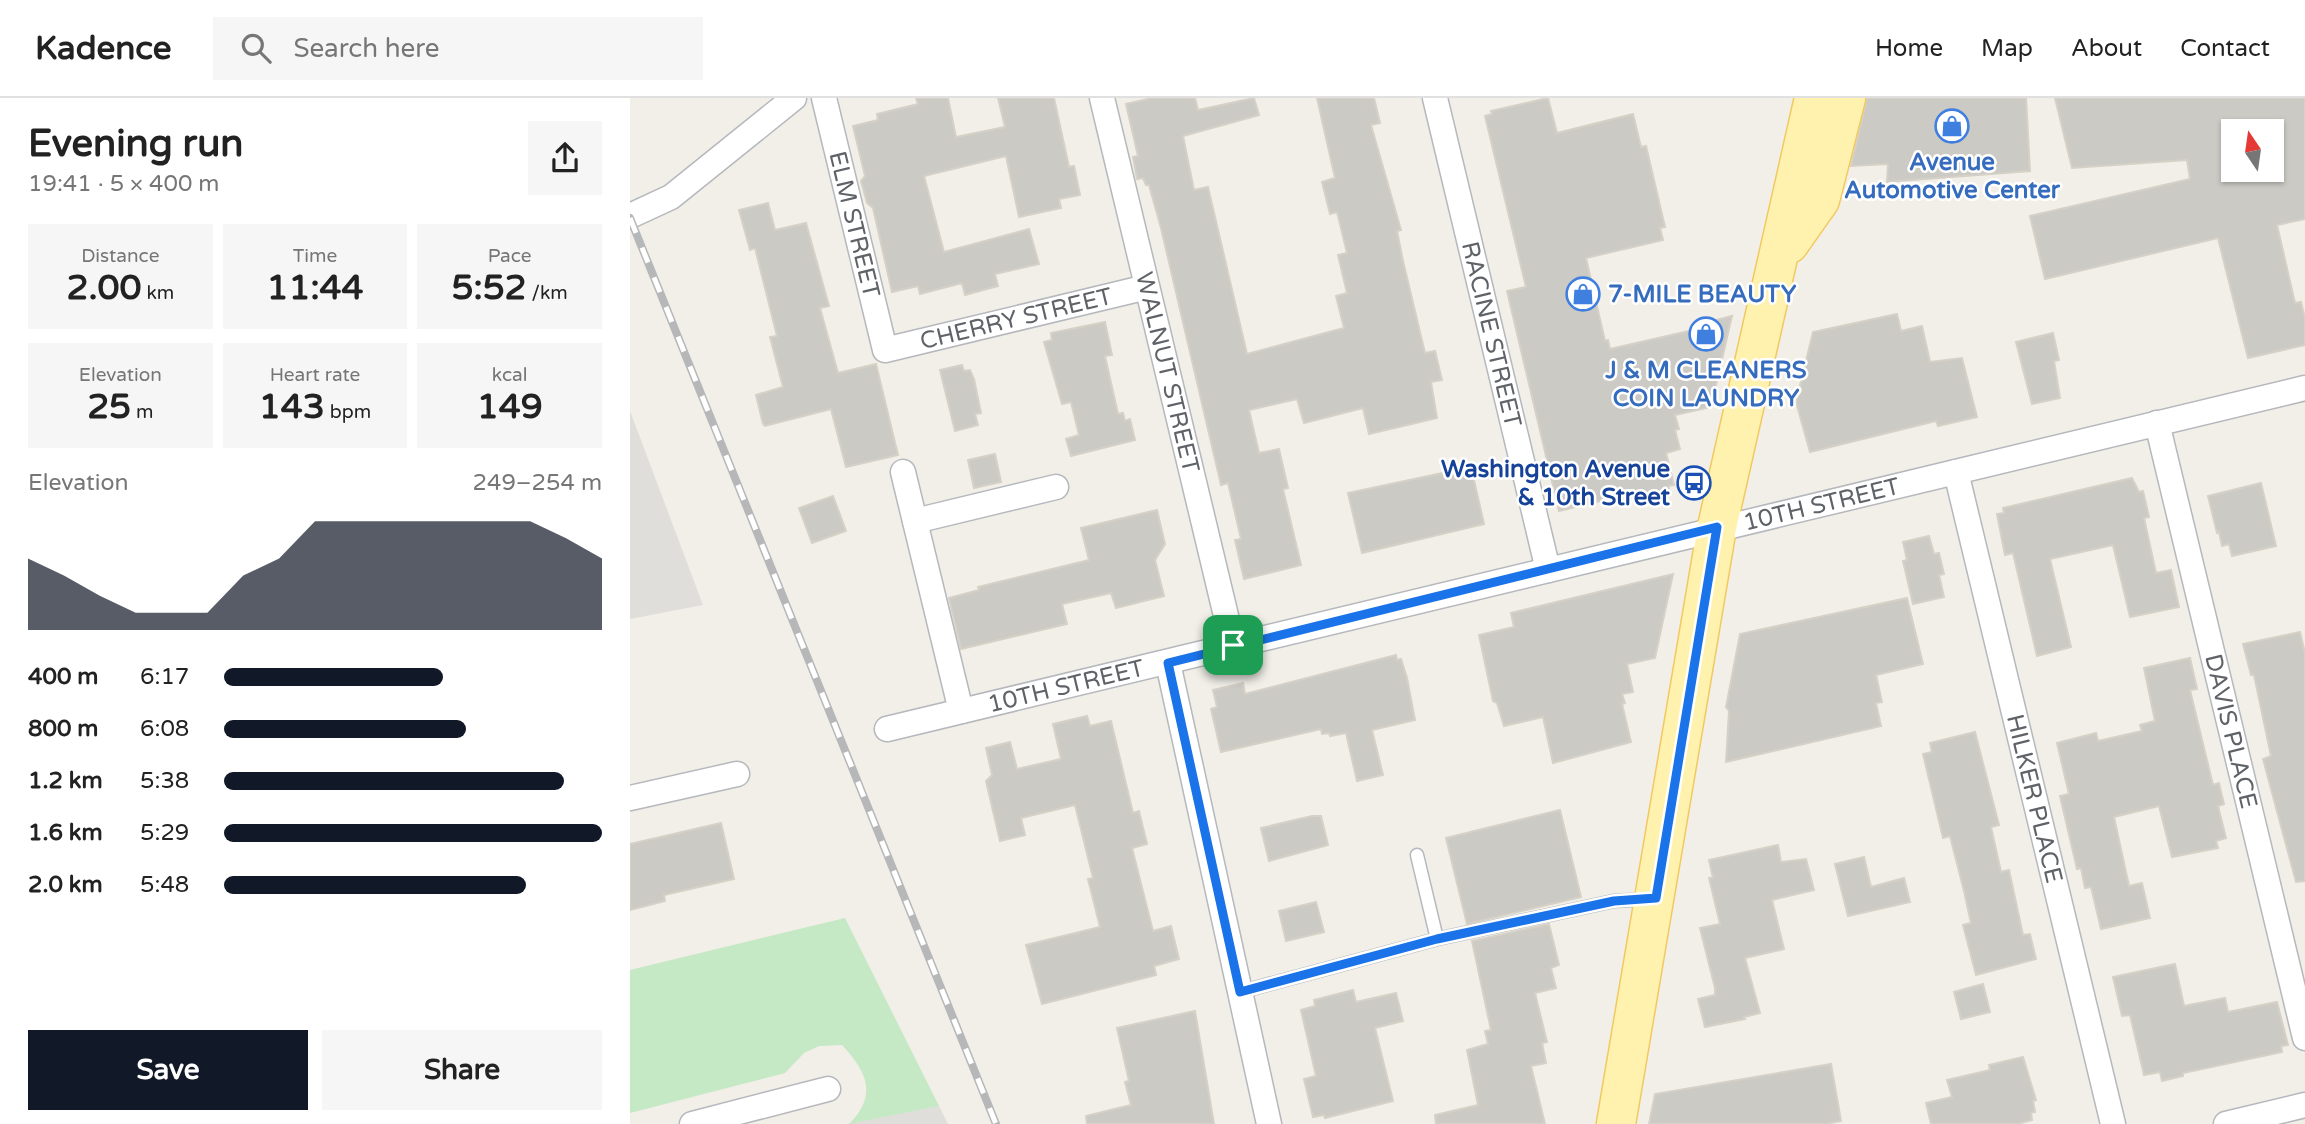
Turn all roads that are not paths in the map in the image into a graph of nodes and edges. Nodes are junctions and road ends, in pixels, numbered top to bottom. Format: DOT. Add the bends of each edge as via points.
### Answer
graph roads {
  1 [pos="794,98"];
  2 [pos="824,98"];
  3 [pos="1102,98"];
  4 [pos="1435,98"];
  5 [pos="1814,98"];
  6 [pos="1846,98"];
  7 [pos="630,216"];
  8 [pos="1779,257"];
  9 [pos="1147,287"];
  10 [pos="885,350"];
  11 [pos="2305,388"];
  12 [pos="2157,424"];
  13 [pos="904,472"];
  14 [pos="1956,472"];
  15 [pos="1056,487"];
  16 [pos="915,521"];
  17 [pos="1717,527"];
  18 [pos="1548,570"];
  19 [pos="1233,645"];
  20 [pos="1168,663"];
  21 [pos="961,711"];
  22 [pos="887,729"];
  23 [pos="737,774"];
  24 [pos="630,798"];
  25 [pos="1418,855"];
  26 [pos="1656,898"];
  27 [pos="1437,939"];
  28 [pos="1240,992"];
  29 [pos="2305,1038"];
  30 [pos="828,1089"];
  31 [pos="2305,1105"];
  32 [pos="692,1124"];
  33 [pos="1269,1124"];
  34 [pos="1616,1124"];
  35 [pos="2113,1124"];
  36 [pos="2226,1124"];
  1 -- 7 [label="street" via="671,197"];
  2 -- 10 [label="street, ELM STREET"];
  3 -- 9 [label="street, WALNUT STREET"];
  4 -- 18 [label="street, RACINE STREET"];
  5 -- 8 [label="main road"];
  6 -- 8 [label="main road" via="1820,201"];
  8 -- 17 [label="main road"];
  9 -- 10 [label="street, CHERRY STREET"];
  9 -- 19 [label="street, WALNUT STREET"];
  11 -- 12 [label="street, 10TH STREET"];
  12 -- 14 [label="street, 10TH STREET"];
  12 -- 29 [label="street, DAVIS PLACE"];
  13 -- 16 [label="street"];
  14 -- 17 [label="street, 10TH STREET"];
  14 -- 35 [label="street, HILKER PLACE"];
  15 -- 16 [label="street"];
  16 -- 21 [label="street"];
  17 -- 18 [label="street, 10TH STREET"];
  17 -- 26 [label="main road"];
  18 -- 19 [label="street, 10TH STREET"];
  19 -- 20 [label="street, 10TH STREET"];
  20 -- 21 [label="street, 10TH STREET"];
  20 -- 28 [label="street"];
  21 -- 22 [label="street, 10TH STREET"];
  23 -- 24 [label="street"];
  25 -- 27 [label="lane"];
  26 -- 27 [label="lane" via="1614,901"];
  26 -- 34 [label="main road"];
  27 -- 28 [label="lane"];
  28 -- 33 [label="street"];
  30 -- 32 [label="street"];
  31 -- 36 [label="street"];
}
